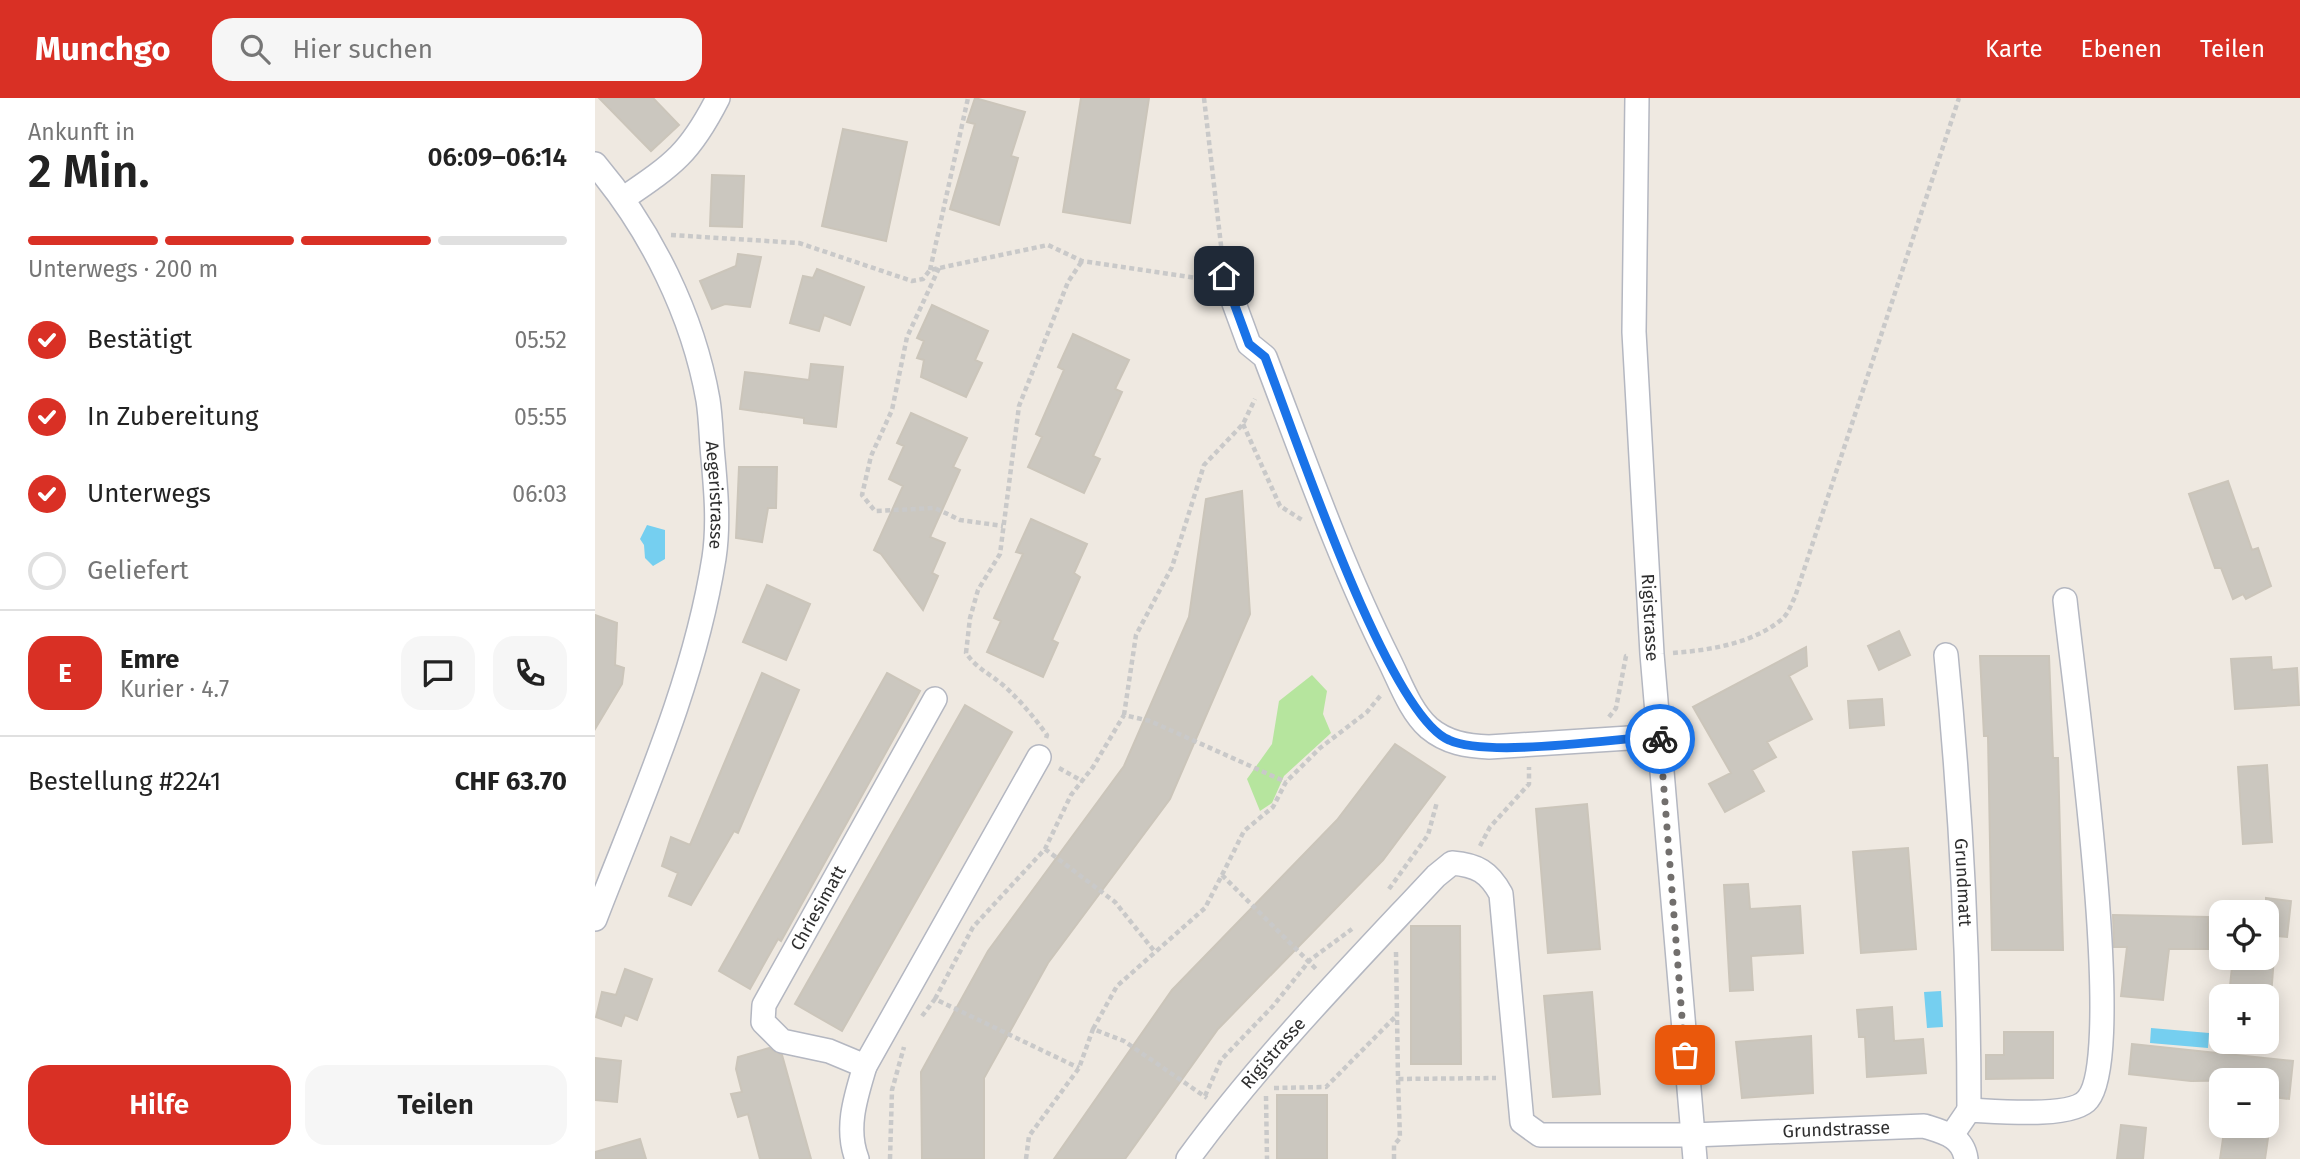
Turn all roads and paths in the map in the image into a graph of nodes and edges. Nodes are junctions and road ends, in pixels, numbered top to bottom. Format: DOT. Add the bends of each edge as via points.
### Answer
graph roads {
  1 [pos="717,98"];
  2 [pos="968,98"];
  3 [pos="1204,98"];
  4 [pos="1637,98"];
  5 [pos="1959,98"];
  6 [pos="595,164"];
  7 [pos="624,198"];
  8 [pos="665,234"];
  9 [pos="1082,261"];
  10 [pos="939,268"];
  11 [pos="930,270"];
  12 [pos="1224,276"];
  13 [pos="1259,391"];
  14 [pos="1003,526"];
  15 [pos="2065,600"];
  16 [pos="1652,654"];
  17 [pos="1946,655"];
  18 [pos="1385,689"];
  19 [pos="935,699"];
  20 [pos="1124,715"];
  21 [pos="1660,736"];
  22 [pos="1038,757"];
  23 [pos="1286,782"];
  24 [pos="1437,802"];
  25 [pos="1045,849"];
  26 [pos="1222,875"];
  27 [pos="1381,898"];
  28 [pos="595,919"];
  29 [pos="1360,923"];
  30 [pos="1388,927"];
  31 [pos="1155,952"];
  32 [pos="1310,960"];
  33 [pos="1331,988"];
  34 [pos="935,999"];
  35 [pos="1397,1015"];
  36 [pos="920,1020"];
  37 [pos="1093,1029"];
  38 [pos="883,1032"];
  39 [pos="908,1039"];
  40 [pos="904,1047"];
  41 [pos="866,1066"];
  42 [pos="1079,1068"];
  43 [pos="1518,1078"];
  44 [pos="1398,1079"];
  45 [pos="1205,1097"];
  46 [pos="1226,1107"];
  47 [pos="1969,1110"];
  48 [pos="1692,1135"];
  49 [pos="1952,1135"];
  50 [pos="856,1159"];
  51 [pos="890,1159"];
  52 [pos="1025,1159"];
  53 [pos="1188,1159"];
  54 [pos="1267,1159"];
  55 [pos="1394,1159"];
  56 [pos="1695,1159"];
  57 [pos="1966,1159"];
  1 -- 7 [label="street" via="698,137 672,166"];
  2 -- 11 [label="path"];
  3 -- 12 [label="path"];
  4 -- 16 [label="street, Rigistrasse" via="1634,332"];
  5 -- 16 [label="path" via="1795,597 1783,619 1747,639 1704,650"];
  6 -- 7 [label="street, Aegeristrasse"];
  7 -- 28 [label="street, Aegeristrasse" via="690,331 708,400 717,498 706,600 677,705"];
  8 -- 11 [label="path" via="799,243 912,281 923,279"];
  9 -- 10 [label="path" via="1048,245"];
  9 -- 12 [label="path" via="1201,279"];
  9 -- 14 [label="path" via="1068,282 1019,406"];
  10 -- 11 [label="path"];
  10 -- 14 [label="path" via="908,337 892,410 871,456 862,495 875,511 935,508 960,520"];
  12 -- 21 [label="street" via="1249,344 1265,357 1354,590 1413,708 1428,728 1466,746 1489,747"];
  13 -- 20 [label="path" via="1243,424 1204,465 1172,567 1136,635"];
  14 -- 22 [label="path" via="1000,554 978,590 966,653 977,669 1000,682 1028,708 1047,735"];
  15 -- 47 [label="street" via="2103,961 2099,1080 2087,1102 2070,1109"];
  16 -- 21 [label="street, Rigistrasse"];
  17 -- 47 [label="street, Grundmatt" via="1969,959"];
  18 -- 23 [label="path" via="1367,712"];
  19 -- 41 [label="street, Chriesimatt" via="764,1005 763,1022 782,1041 829,1051"];
  20 -- 23 [label="path" via="1150,721"];
  20 -- 25 [label="path" via="1071,795"];
  21 -- 48 [label="street, Rigistrasse"];
  22 -- 38 [label="street"];
  23 -- 26 [label="path" via="1273,807 1244,831"];
  24 -- 27 [label="path" via="1428,835"];
  25 -- 31 [label="path" via="1115,902"];
  25 -- 34 [label="path" via="973,927"];
  26 -- 31 [label="path" via="1205,908"];
  26 -- 32 [label="path"];
  29 -- 32 [label="path"];
  30 -- 33 [label="street, Rigistrasse"];
  30 -- 35 [label="path" via="1396,935"];
  30 -- 43 [label="street, Rigistrasse" via="1452,863 1471,865 1491,876 1501,894"];
  31 -- 37 [label="path" via="1117,986"];
  32 -- 33 [label="path"];
  32 -- 45 [label="path" via="1221,1060"];
  33 -- 46 [label="street, Rigistrasse"];
  34 -- 36 [label="path"];
  34 -- 42 [label="path"];
  35 -- 44 [label="path"];
  35 -- 54 [label="path" via="1326,1087 1266,1088"];
  37 -- 42 [label="path"];
  37 -- 45 [label="path" via="1124,1041"];
  38 -- 40 [label="path"];
  38 -- 41 [label="street"];
  39 -- 40 [label="path"];
  40 -- 51 [label="path" via="892,1090"];
  41 -- 50 [label="street" via="854,1102 851,1144"];
  42 -- 52 [label="path" via="1030,1136"];
  43 -- 44 [label="path"];
  43 -- 48 [label="street, Rigistrasse" via="1522,1122 1540,1135"];
  44 -- 55 [label="path" via="1400,1138 1394,1145"];
  45 -- 46 [label="path"];
  46 -- 53 [label="street, Rigistrasse"];
  47 -- 49 [label="street"];
  48 -- 49 [label="street, Grundstrasse" via="1924,1126"];
  48 -- 56 [label="street, Rigistrasse"];
  49 -- 57 [label="street" via="1965,1150"];
}
